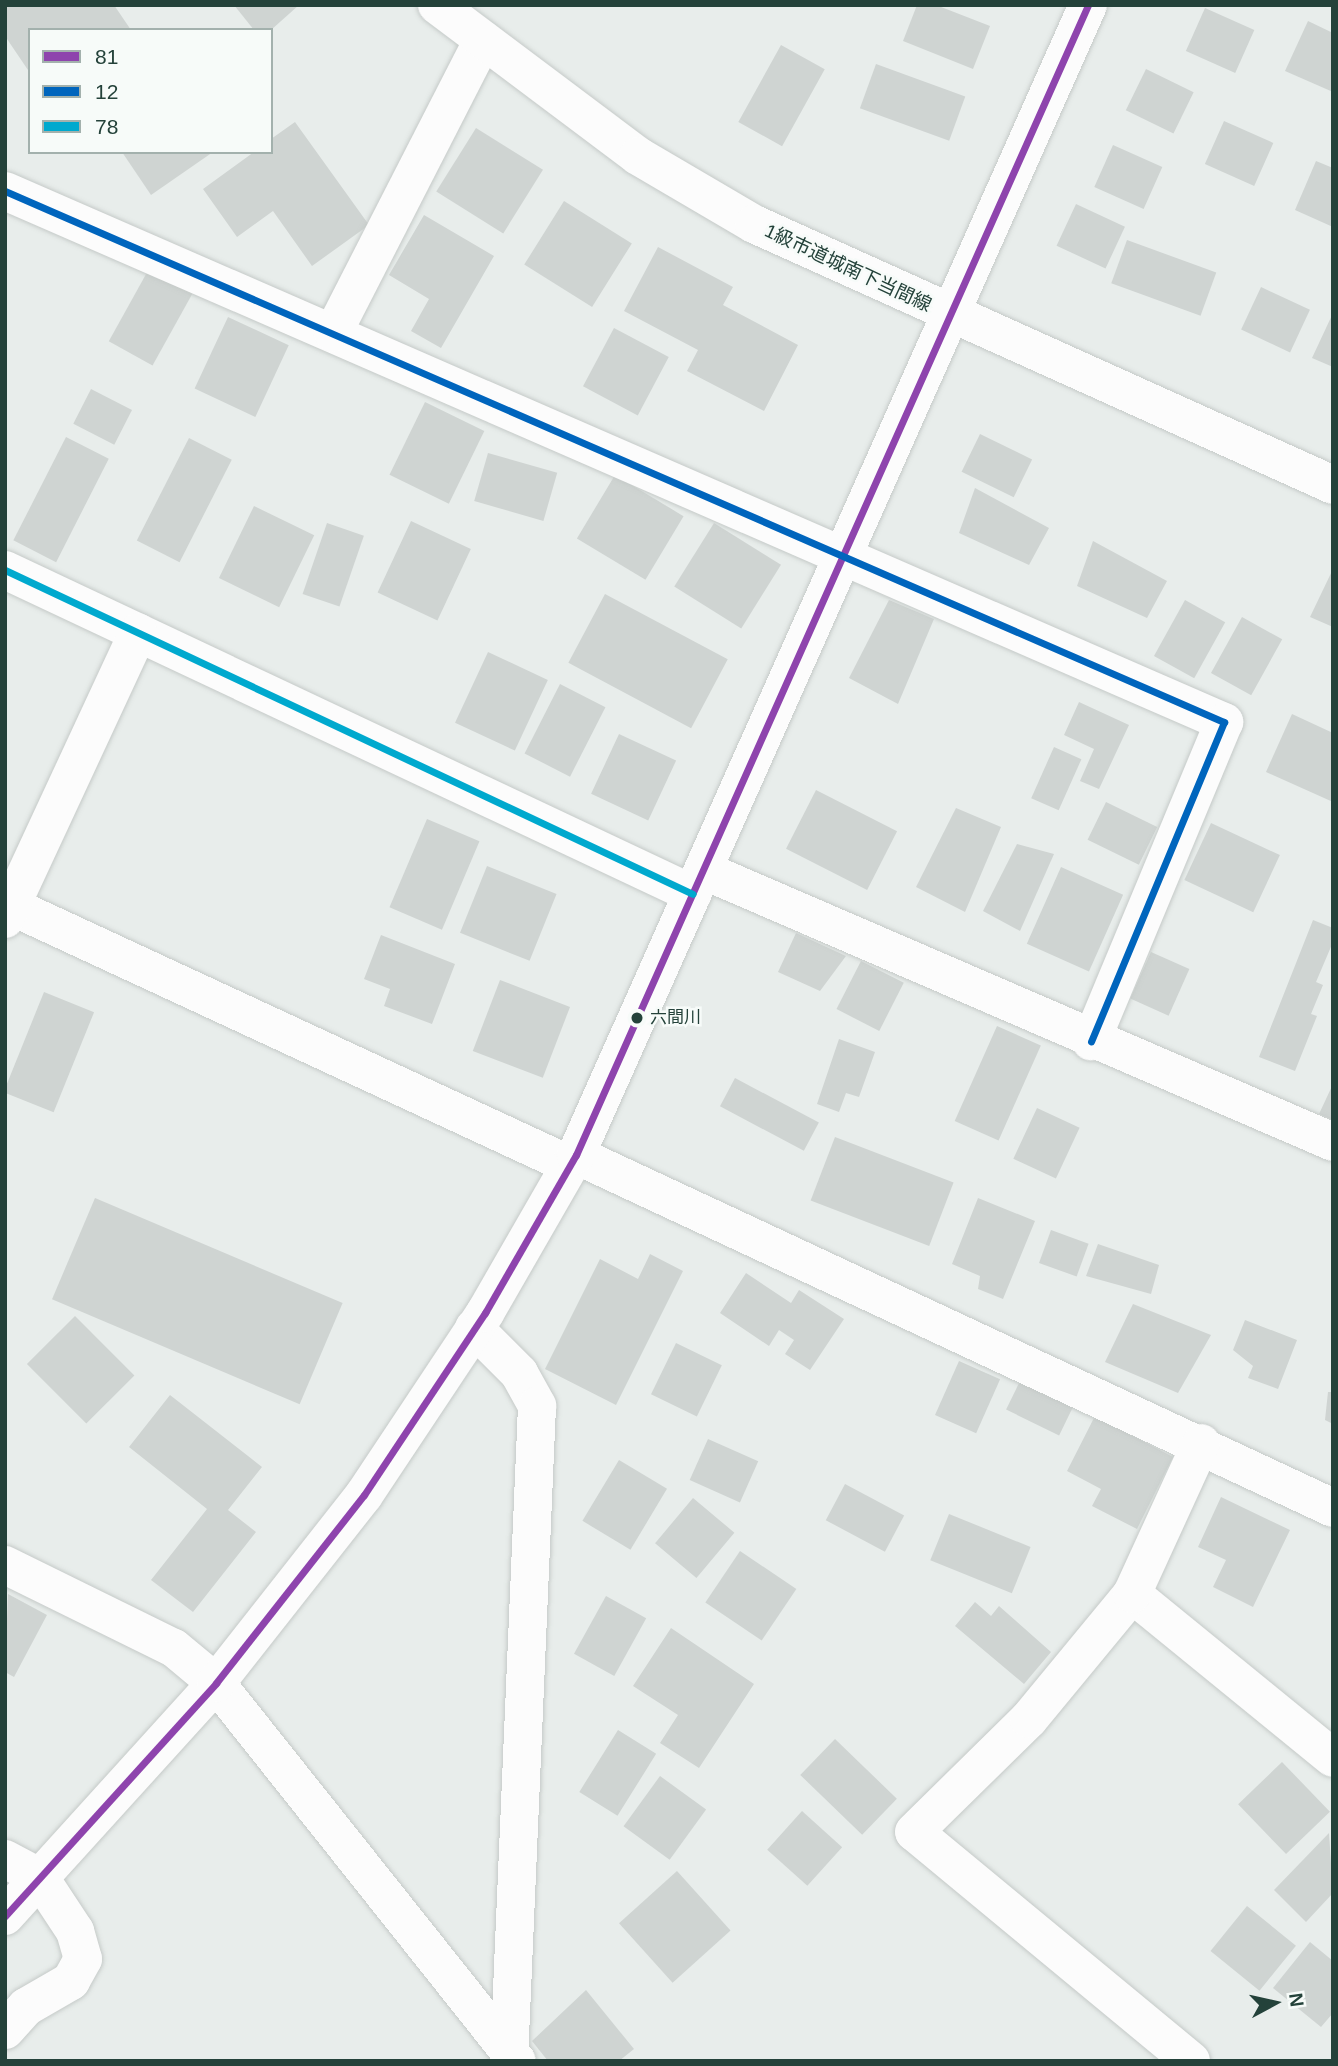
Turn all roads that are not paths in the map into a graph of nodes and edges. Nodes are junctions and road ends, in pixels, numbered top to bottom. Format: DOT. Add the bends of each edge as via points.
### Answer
graph roads {
  1 [pos="437,5"];
  2 [pos="1088,5"];
  3 [pos="482,40"];
  4 [pos="5,191"];
  5 [pos="947,314"];
  6 [pos="333,333"];
  7 [pos="1333,485"];
  8 [pos="841,554"];
  9 [pos="5,570"];
  10 [pos="138,632"];
  11 [pos="698,882"];
  12 [pos="8,913"];
  13 [pos="1091,1041"];
  14 [pos="1333,1142"];
  15 [pos="573,1160"];
  16 [pos="474,1328"];
  17 [pos="1201,1443"];
  18 [pos="1333,1508"];
  19 [pos="5,1565"];
  20 [pos="1132,1594"];
  21 [pos="216,1683"];
  22 [pos="1333,1758"];
  23 [pos="5,1859"];
  24 [pos="40,1878"];
  25 [pos="5,1916"];
  26 [pos="5,2029"];
  27 [pos="512,2058"];
  28 [pos="1191,2061"];
  1 -- 3 [label="street, 1級市道城南下当間線"];
  2 -- 5 [label="street"];
  3 -- 5 [label="street, 1級市道城南下当間線" via="649,163 754,224"];
  3 -- 6 [label="street"];
  4 -- 6 [label="street"];
  5 -- 7 [label="street, 1級市道城南下当間線"];
  5 -- 8 [label="street"];
  6 -- 8 [label="street"];
  8 -- 11 [label="street"];
  8 -- 13 [label="street" via="1224,722"];
  9 -- 10 [label="street"];
  10 -- 11 [label="street"];
  10 -- 12 [label="street"];
  11 -- 13 [label="street"];
  11 -- 15 [label="street"];
  12 -- 15 [label="street"];
  13 -- 14 [label="street"];
  15 -- 16 [label="street"];
  15 -- 17 [label="street"];
  16 -- 21 [label="street" via="364,1495"];
  16 -- 27 [label="street" via="519,1373 537,1406"];
  17 -- 18 [label="street"];
  17 -- 20 [label="street"];
  19 -- 21 [label="street" via="174,1648"];
  20 -- 22 [label="street"];
  20 -- 28 [label="street" via="1029,1718 914,1832"];
  21 -- 24 [label="street"];
  21 -- 27 [label="street"];
  23 -- 24 [label="street"];
  24 -- 25 [label="street"];
  24 -- 26 [label="street" via="75,1931 83,1959 71,1981 26,2007"];
}
